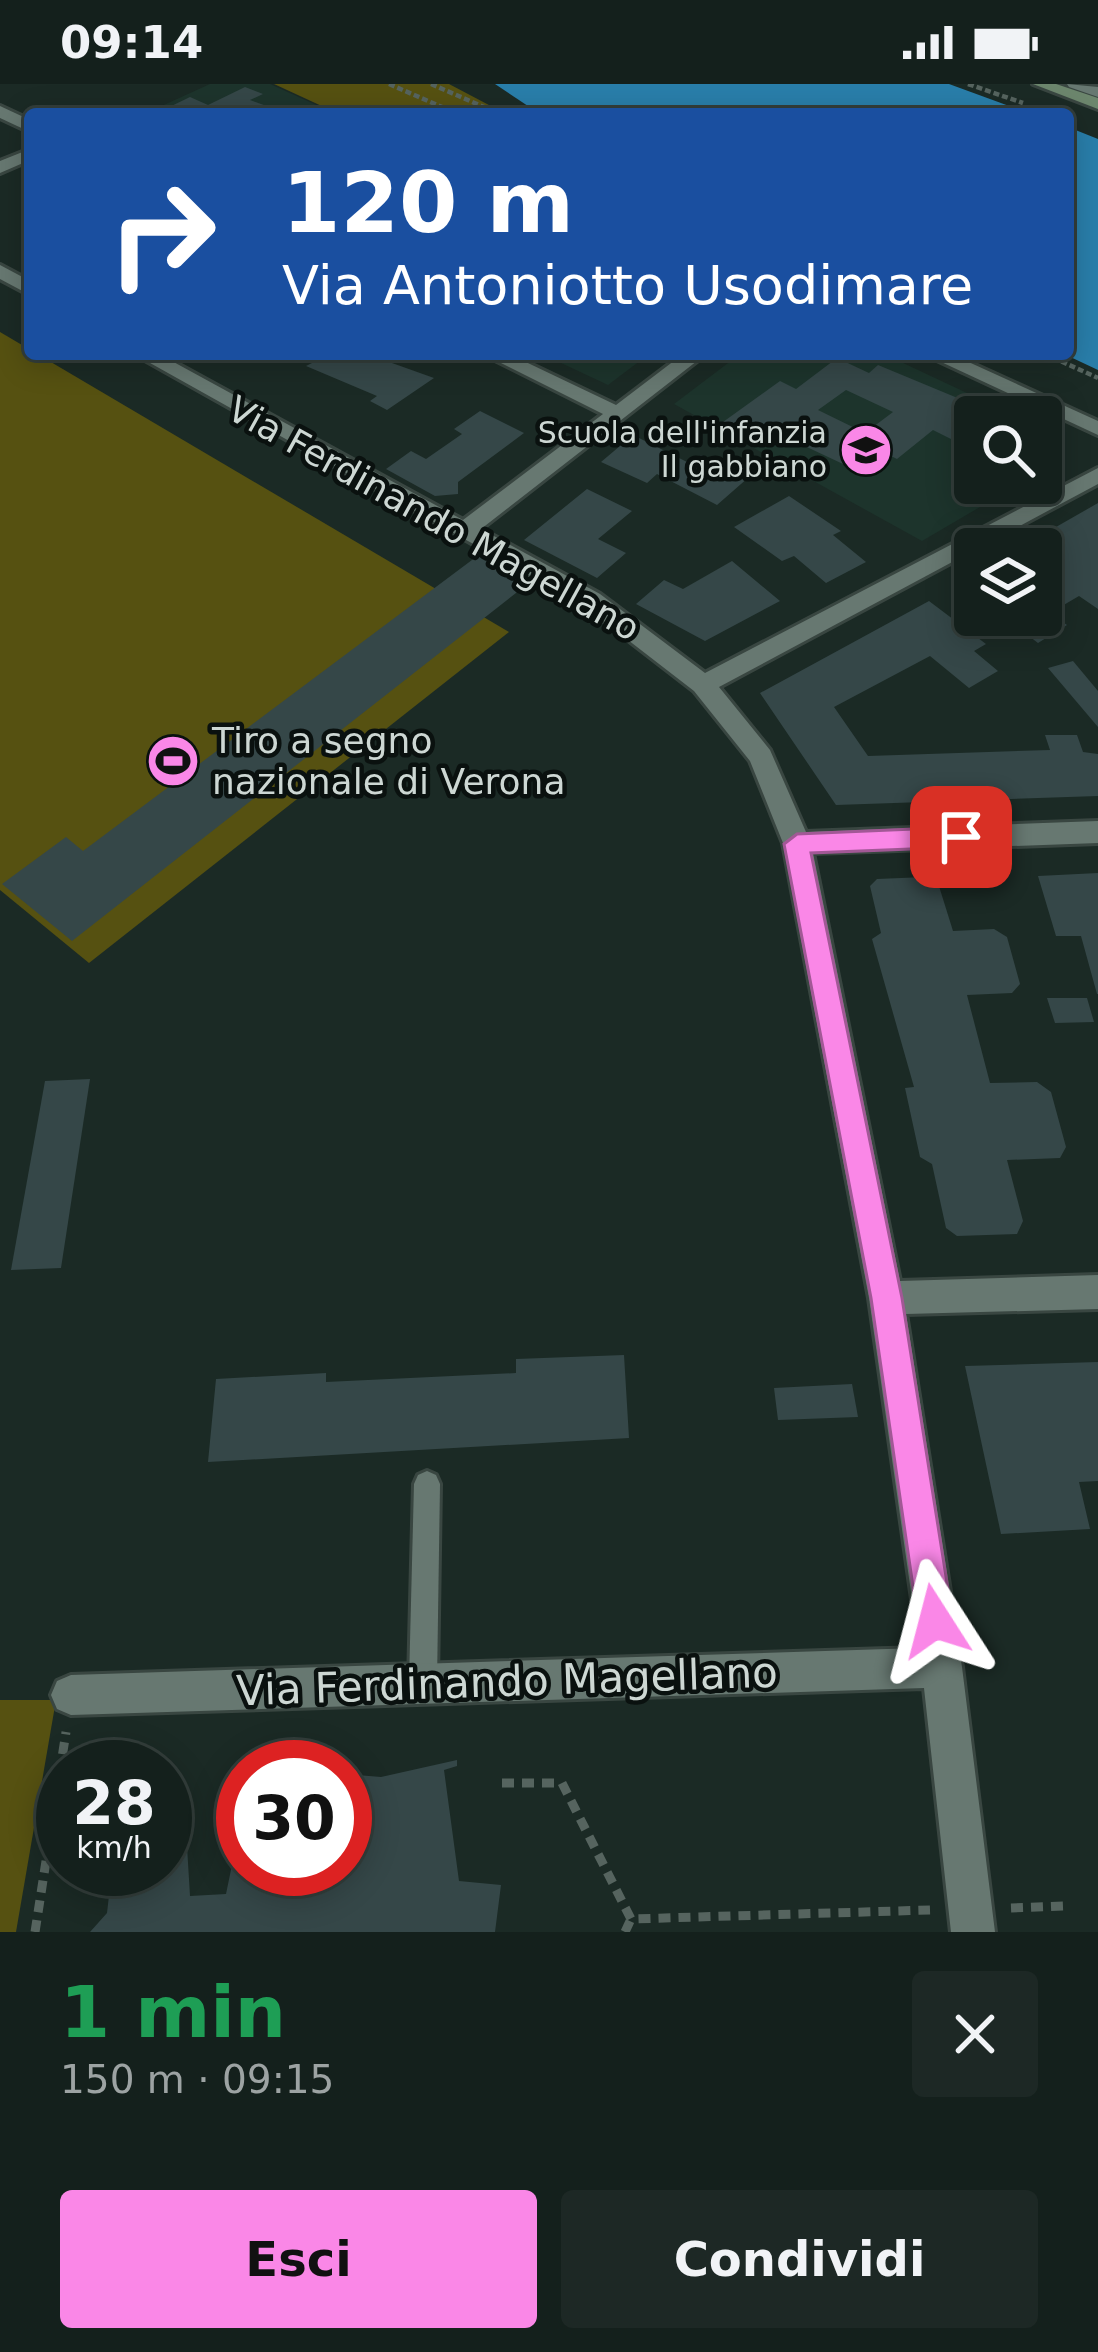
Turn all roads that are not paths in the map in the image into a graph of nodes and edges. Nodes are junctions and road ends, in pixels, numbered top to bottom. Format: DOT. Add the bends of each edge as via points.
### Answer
graph roads {
  1 [pos="1041,84"];
  2 [pos="1075,84"];
  3 [pos="1098,92"];
  4 [pos="1098,104"];
  5 [pos="156,360"];
  6 [pos="506,360"];
  7 [pos="688,360"];
  8 [pos="947,360"];
  9 [pos="617,413"];
  10 [pos="1098,429"];
  11 [pos="1098,475"];
  12 [pos="466,529"];
  13 [pos="703,686"];
  14 [pos="1098,832"];
  15 [pos="797,844"];
  16 [pos="1098,1292"];
  17 [pos="886,1298"];
  18 [pos="427,1484"];
  19 [pos="942,1667"];
  20 [pos="423,1682"];
  21 [pos="71,1695"];
  22 [pos="971,1921"];
  1 -- 4 [label="street"];
  2 -- 3 [label="street"];
  5 -- 12 [label="street, Via Ferdinando Magellano"];
  6 -- 9 [label="street"];
  7 -- 9 [label="street"];
  8 -- 10 [label="street"];
  9 -- 12 [label="street"];
  11 -- 13 [label="street"];
  12 -- 13 [label="street, Via Ferdinando Magellano" via="592,600"];
  13 -- 15 [label="street, Via Ferdinando Magellano" via="761,757"];
  14 -- 15 [label="street"];
  15 -- 17 [label="street, Via Ferdinando Magellano"];
  16 -- 17 [label="street"];
  17 -- 19 [label="street, Via Ferdinando Magellano"];
  18 -- 20 [label="lane"];
  19 -- 20 [label="street, Via Ferdinando Magellano"];
  19 -- 22 [label="street, Via Ferdinando Magellano"];
  20 -- 21 [label="street, Via Ferdinando Magellano"];
}
